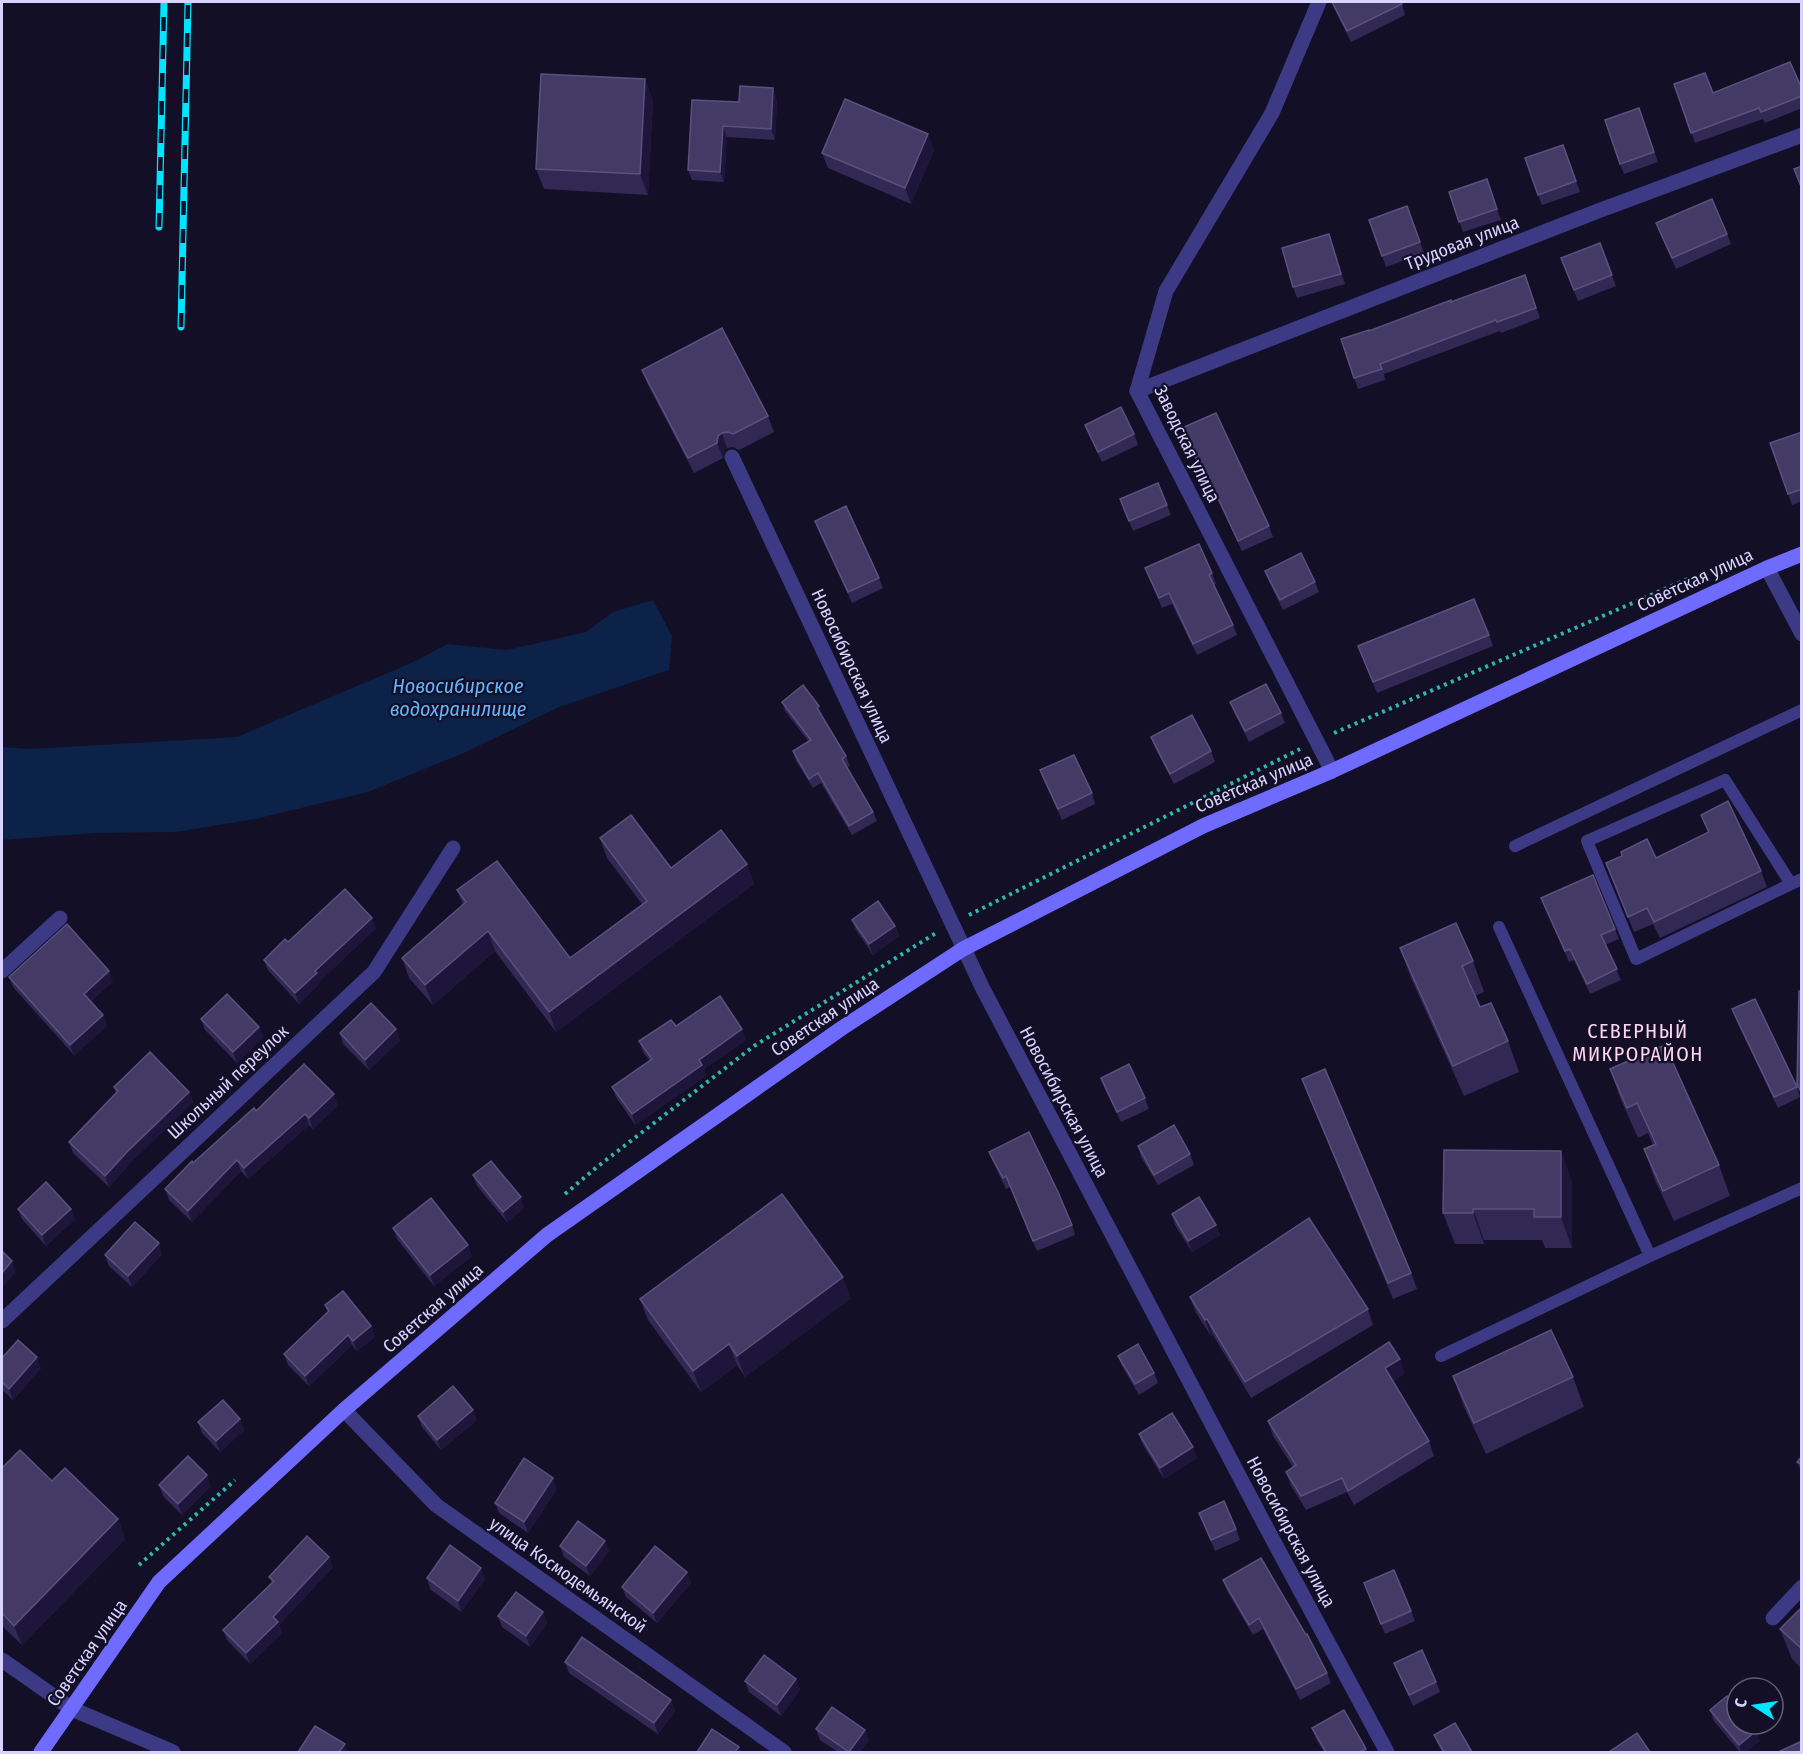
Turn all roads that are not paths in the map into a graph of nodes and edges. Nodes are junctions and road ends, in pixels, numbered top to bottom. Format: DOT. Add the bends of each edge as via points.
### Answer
graph roads {
  1 [pos="1319,2"];
  2 [pos="1802,135"];
  3 [pos="1137,391"];
  4 [pos="732,457"];
  5 [pos="1802,554"];
  6 [pos="1767,568"];
  7 [pos="1802,634"];
  8 [pos="1802,710"];
  9 [pos="1332,771"];
  10 [pos="1515,846"];
  11 [pos="453,848"];
  12 [pos="1796,881"];
  13 [pos="60,918"];
  14 [pos="1499,927"];
  15 [pos="963,949"];
  16 [pos="2,971"];
  17 [pos="1802,1188"];
  18 [pos="1650,1256"];
  19 [pos="2,1321"];
  20 [pos="1441,1356"];
  21 [pos="344,1410"];
  22 [pos="1802,1587"];
  23 [pos="1773,1617"];
  24 [pos="2,1660"];
  25 [pos="72,1709"];
  26 [pos="41,1752"];
  27 [pos="173,1752"];
  28 [pos="784,1752"];
  29 [pos="1387,1752"];
  1 -- 3 [label="street, Заводская улица" via="1272,113 1166,291"];
  2 -- 3 [label="street, Трудовая улица"];
  3 -- 9 [label="street, Заводская улица"];
  4 -- 15 [label="street, Новосибирская улица"];
  5 -- 6 [label="main road, Советская улица"];
  6 -- 7 [label="street"];
  6 -- 9 [label="main road, Советская улица"];
  8 -- 10 [label="lane"];
  9 -- 15 [label="main road, Советская улица" via="1203,826"];
  11 -- 19 [label="street, Школьный переулок" via="374,972"];
  12 -- 12 [label="lane" via="1725,780 1587,841 1636,959"];
  13 -- 16 [label="street"];
  14 -- 18 [label="lane"];
  15 -- 21 [label="main road, Советская улица" via="832,1035 547,1235"];
  15 -- 29 [label="street, Новосибирская улица"];
  17 -- 18 [label="lane"];
  18 -- 20 [label="lane"];
  21 -- 25 [label="main road, Советская улица" via="159,1582"];
  21 -- 28 [label="street, улица Космодемьянской" via="436,1505"];
  22 -- 23 [label="street"];
  24 -- 25 [label="street"];
  25 -- 26 [label="main road, Советская улица"];
  25 -- 27 [label="street"];
}
